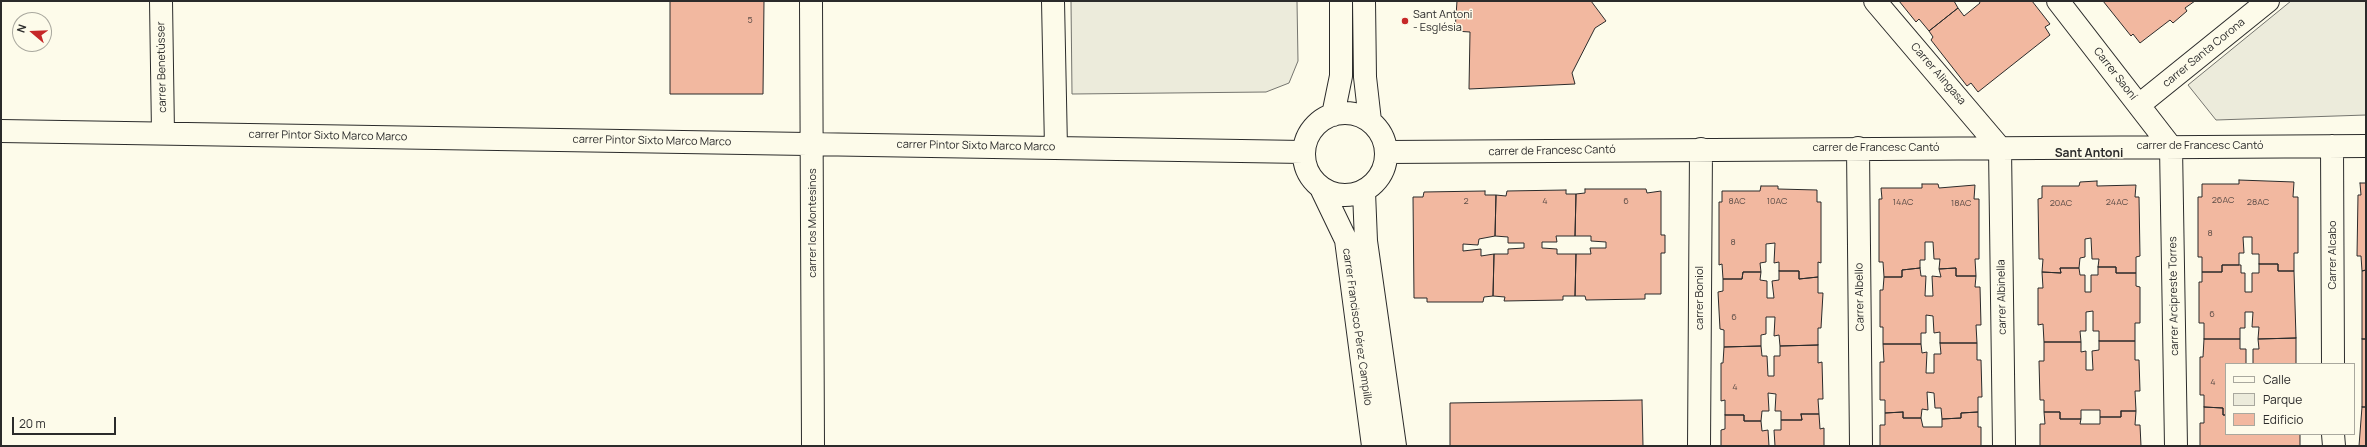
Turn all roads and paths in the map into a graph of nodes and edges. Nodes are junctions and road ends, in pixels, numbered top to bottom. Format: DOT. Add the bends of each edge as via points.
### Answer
graph roads {
  1 [pos="161,1"];
  2 [pos="812,1"];
  3 [pos="1053,1"];
  4 [pos="1341,1"];
  5 [pos="1364,1"];
  6 [pos="1875,1"];
  7 [pos="2058,1"];
  8 [pos="2268,1"];
  9 [pos="2139,105"];
  10 [pos="1333,114"];
  11 [pos="1370,120"];
  12 [pos="1,131"];
  13 [pos="163,133"];
  14 [pos="812,144"];
  15 [pos="2332,146"];
  16 [pos="2366,146"];
  17 [pos="2171,147"];
  18 [pos="1056,148"];
  19 [pos="1858,148"];
  20 [pos="2000,148"];
  21 [pos="1701,149"];
  22 [pos="1303,152"];
  23 [pos="1387,152"];
  24 [pos="1322,190"];
  25 [pos="1364,192"];
  26 [pos="2333,363"];
  27 [pos="2334,435"];
  28 [pos="813,446"];
  29 [pos="1373,446"];
  30 [pos="1395,446"];
  31 [pos="1699,446"];
  32 [pos="1861,446"];
  33 [pos="2004,446"];
  34 [pos="2176,446"];
  35 [pos="2334,446"];
  1 -- 13 [label="street, carrer Benetússer"];
  2 -- 14 [label="street, carrer los Montesinos"];
  3 -- 18 [label="street"];
  4 -- 10 [label="street" via="1341,76"];
  5 -- 11 [label="street" via="1365,77"];
  6 -- 20 [label="street, Carrer Alingasa"];
  7 -- 9 [label="street, Carrer Saoní"];
  8 -- 9 [label="street, carrer Santa Corona"];
  9 -- 17 [label="street, Carrer Saoní"];
  10 -- 11 [label="street" via="1358,114"];
  10 -- 22 [label="street" via="1326,116 1313,127 1306,138"];
  11 -- 23 [label="street" via="1383,137"];
  12 -- 13 [label="street, carrer Pintor Sixto Marco Marco"];
  13 -- 14 [label="street, carrer Pintor Sixto Marco Marco"];
  14 -- 18 [label="street, carrer Pintor Sixto Marco Marco"];
  14 -- 28 [label="street, carrer los Montesinos"];
  15 -- 16 [label="street, carrer de Francesc Cantó"];
  15 -- 17 [label="street, carrer de Francesc Cantó"];
  15 -- 26 [label="street, Carrer Alcabo"];
  17 -- 20 [label="street, carrer de Francesc Cantó"];
  17 -- 34 [label="street, carrer Arcipreste Torres"];
  18 -- 22 [label="street, carrer Pintor Sixto Marco Marco"];
  19 -- 20 [label="street, carrer de Francesc Cantó"];
  19 -- 21 [label="street, carrer de Francesc Cantó"];
  19 -- 32 [label="street, Carrer Albello"];
  20 -- 33 [label="street, carrer Albinella"];
  21 -- 23 [label="street, carrer de Francesc Cantó"];
  21 -- 31 [label="street, carrer Boniol"];
  22 -- 24 [label="street" via="1307,172"];
  23 -- 25 [label="street" via="1379,178"];
  24 -- 25 [label="street" via="1338,196"];
  24 -- 29 [label="street, carrer Francisco Pérez Campillo" via="1346,240"];
  25 -- 30 [label="street, carrer Francisco Pérez Campillo" via="1366,242"];
  27 -- 35 [label="street"];
}
